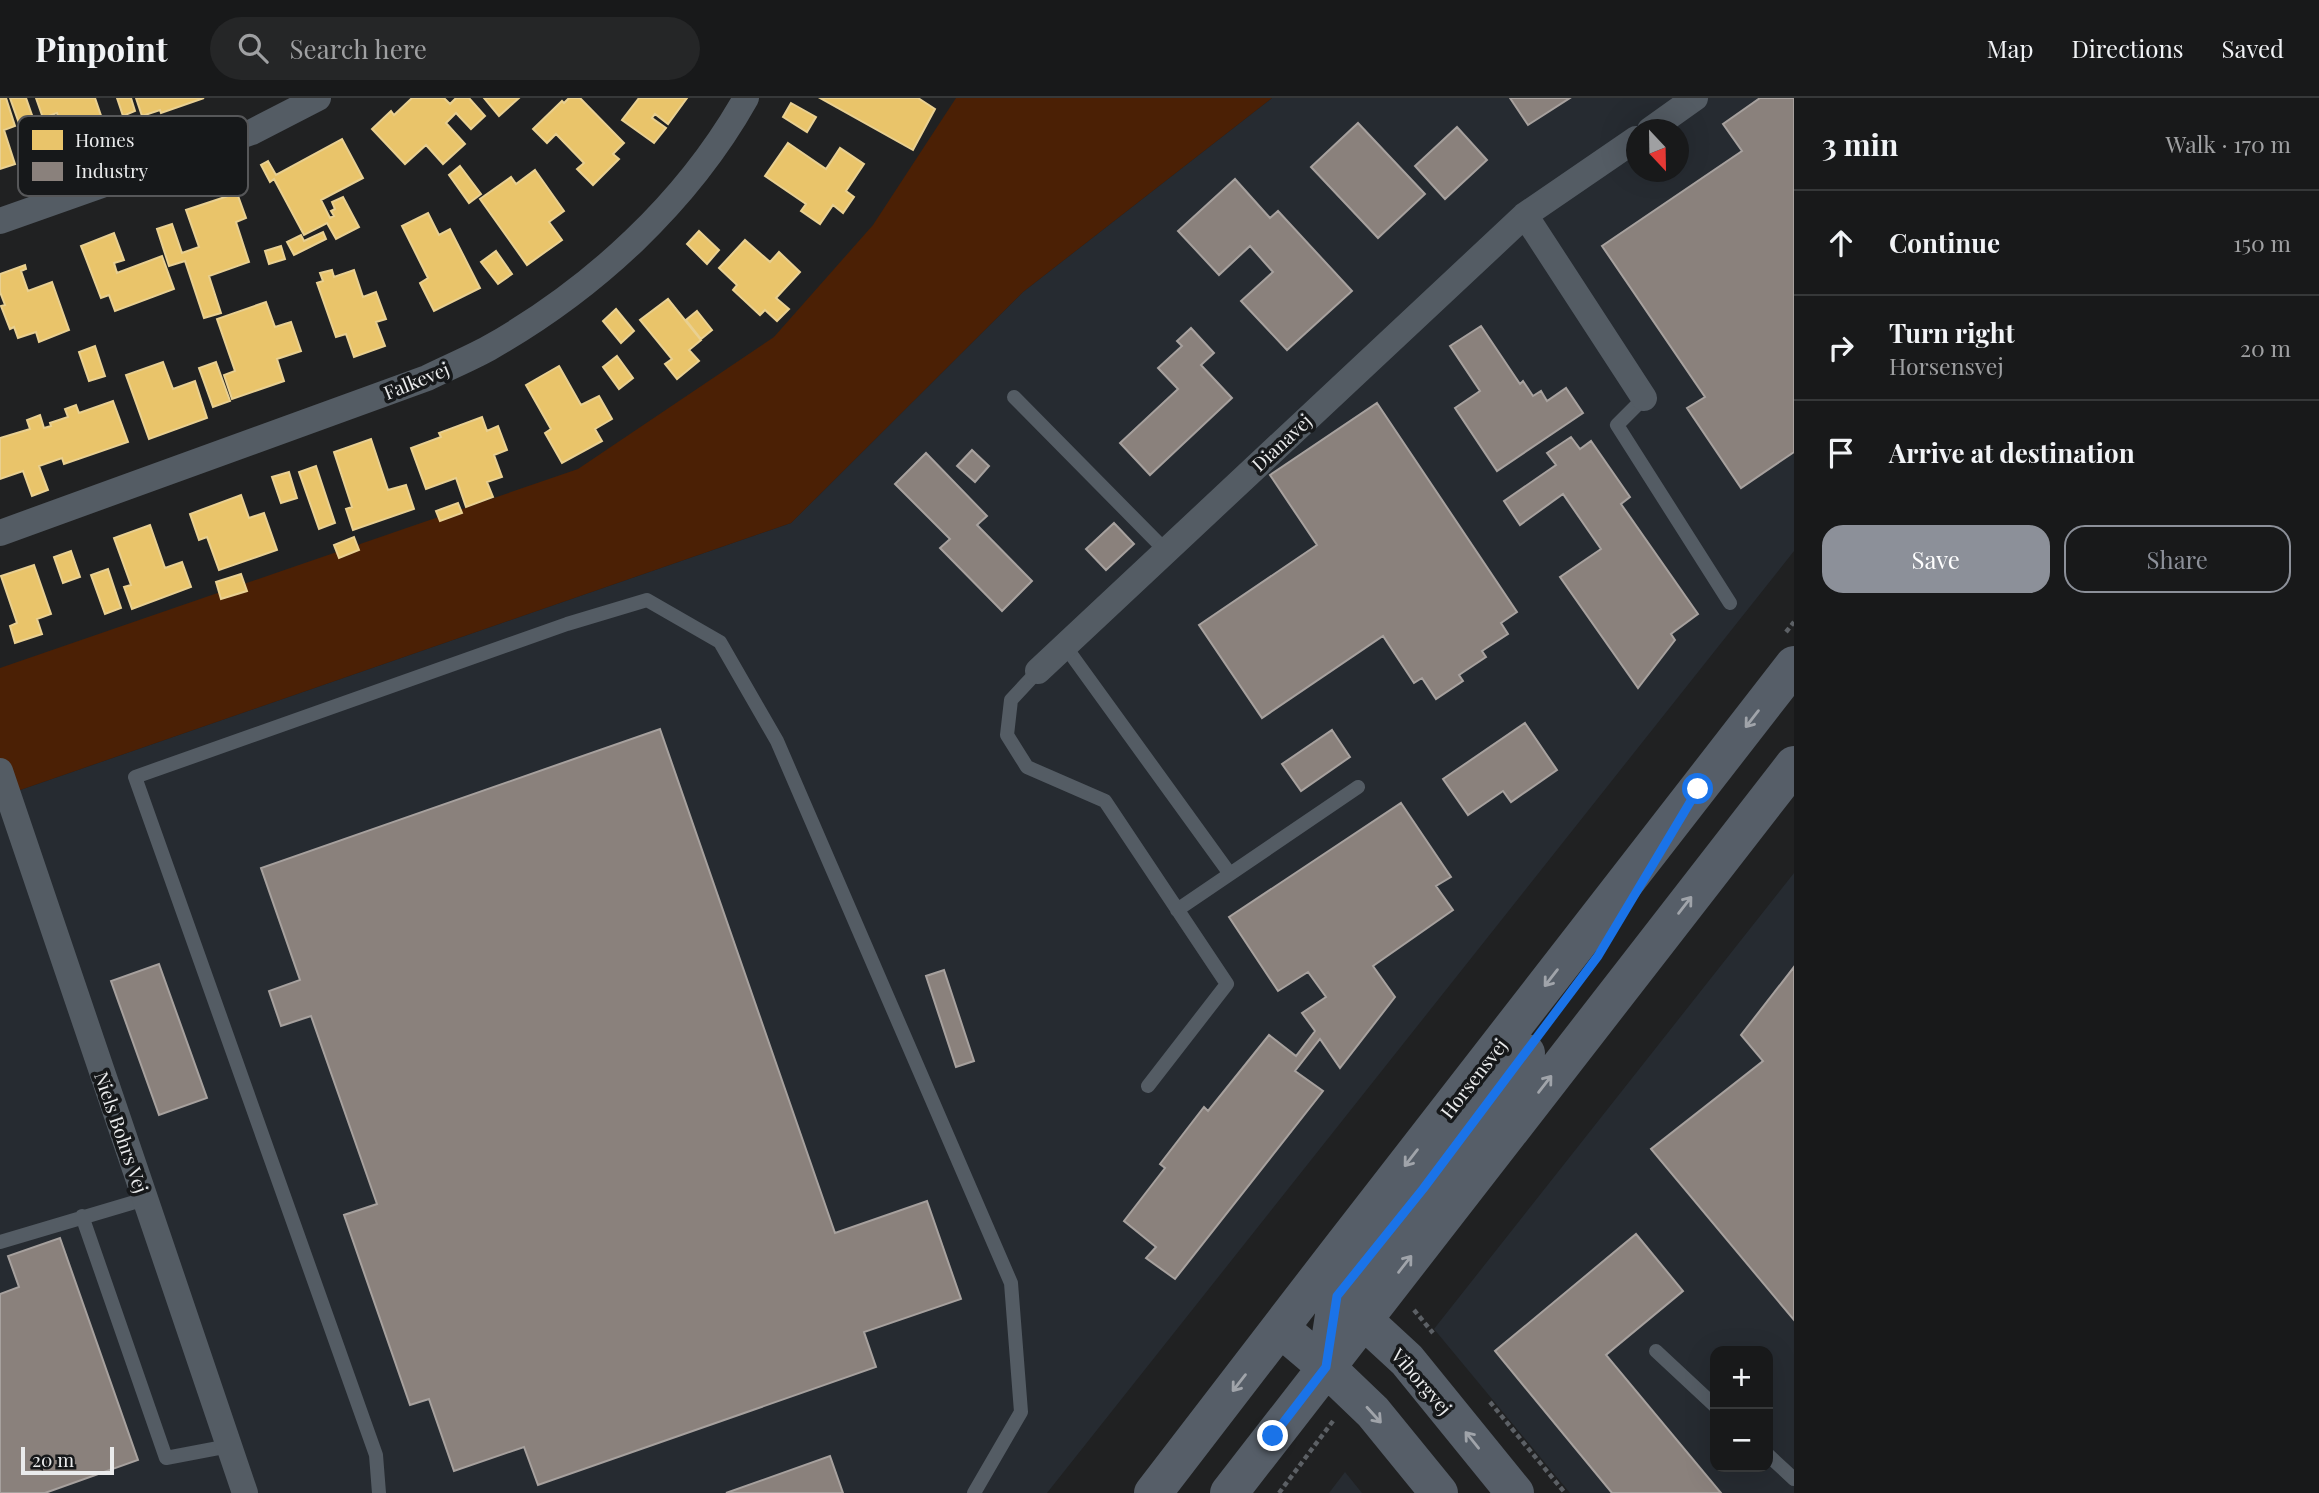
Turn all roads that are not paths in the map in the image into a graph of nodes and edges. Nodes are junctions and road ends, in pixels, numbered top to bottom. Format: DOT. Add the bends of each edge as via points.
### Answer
graph roads {
  1 [pos="318,98"];
  2 [pos="746,98"];
  3 [pos="1696,98"];
  4 [pos="1666,119"];
  5 [pos="248,134"];
  6 [pos="1626,146"];
  7 [pos="71,196"];
  8 [pos="1525,215"];
  9 [pos="0,221"];
  10 [pos="1014,397"];
  11 [pos="1644,398"];
  12 [pos="0,533"];
  13 [pos="1166,551"];
  14 [pos="1730,603"];
  15 [pos="1065,646"];
  16 [pos="1794,665"];
  17 [pos="1038,671"];
  18 [pos="1794,765"];
  19 [pos="0,771"];
  20 [pos="1358,787"];
  21 [pos="1230,874"];
  22 [pos="1177,910"];
  23 [pos="1148,1086"];
  24 [pos="145,1199"];
  25 [pos="82,1216"];
  26 [pos="0,1242"];
  27 [pos="1339,1298"];
  28 [pos="1280,1328"];
  29 [pos="1656,1351"];
  30 [pos="1326,1367"];
  31 [pos="1710,1401"];
  32 [pos="229,1446"];
  33 [pos="1773,1460"];
  34 [pos="1794,1479"];
  35 [pos="245,1493"];
  36 [pos="379,1493"];
  37 [pos="974,1493"];
  38 [pos="1153,1493"];
  39 [pos="1229,1493"];
  40 [pos="1439,1493"];
  41 [pos="1515,1493"];
  1 -- 5 [label="street"];
  2 -- 12 [label="street, Falkevej" via="696,173 650,224 601,271 546,313 488,348 427,378"];
  3 -- 4 [label="street"];
  6 -- 8 [label="street, Dianavej"];
  7 -- 9 [label="street"];
  8 -- 11 [label="street"];
  8 -- 13 [label="street, Dianavej"];
  10 -- 13 [label="lane"];
  11 -- 14 [label="lane" via="1617,425"];
  13 -- 15 [label="street, Dianavej"];
  15 -- 17 [label="street, Dianavej"];
  15 -- 21 [label="lane"];
  16 -- 27 [label="main road, Horsensvej, one-way" via="1698,789"];
  17 -- 22 [label="lane" via="1011,700 1007,735 1027,767 1105,801"];
  27 -- 18 [label="main road, Horsensvej, one-way"];
  19 -- 24 [label="street, Niels Bohrs Vej"];
  20 -- 21 [label="lane"];
  21 -- 22 [label="lane"];
  22 -- 23 [label="lane" via="1227,984"];
  24 -- 25 [label="lane"];
  24 -- 32 [label="street, Niels Bohrs Vej"];
  25 -- 26 [label="lane"];
  25 -- 32 [label="lane" via="166,1458"];
  27 -- 28 [label="main road, Horsensvej"];
  27 -- 30 [label="main road"];
  41 -- 27 [label="main road, Viborgvej, one-way" via="1407,1360"];
  28 -- 30 [label="main road"];
  28 -- 38 [label="main road, Horsensvej, one-way"];
  29 -- 31 [label="lane"];
  30 -- 39 [label="main road"];
  30 -- 40 [label="main road, one-way" via="1373,1412"];
  32 -- 35 [label="street, Niels Bohrs Vej"];
  33 -- 34 [label="lane"];
  36 -- 37 [label="lane" via="376,1455 135,777 647,600 720,642 777,741 1011,1283 1021,1412"];
}
